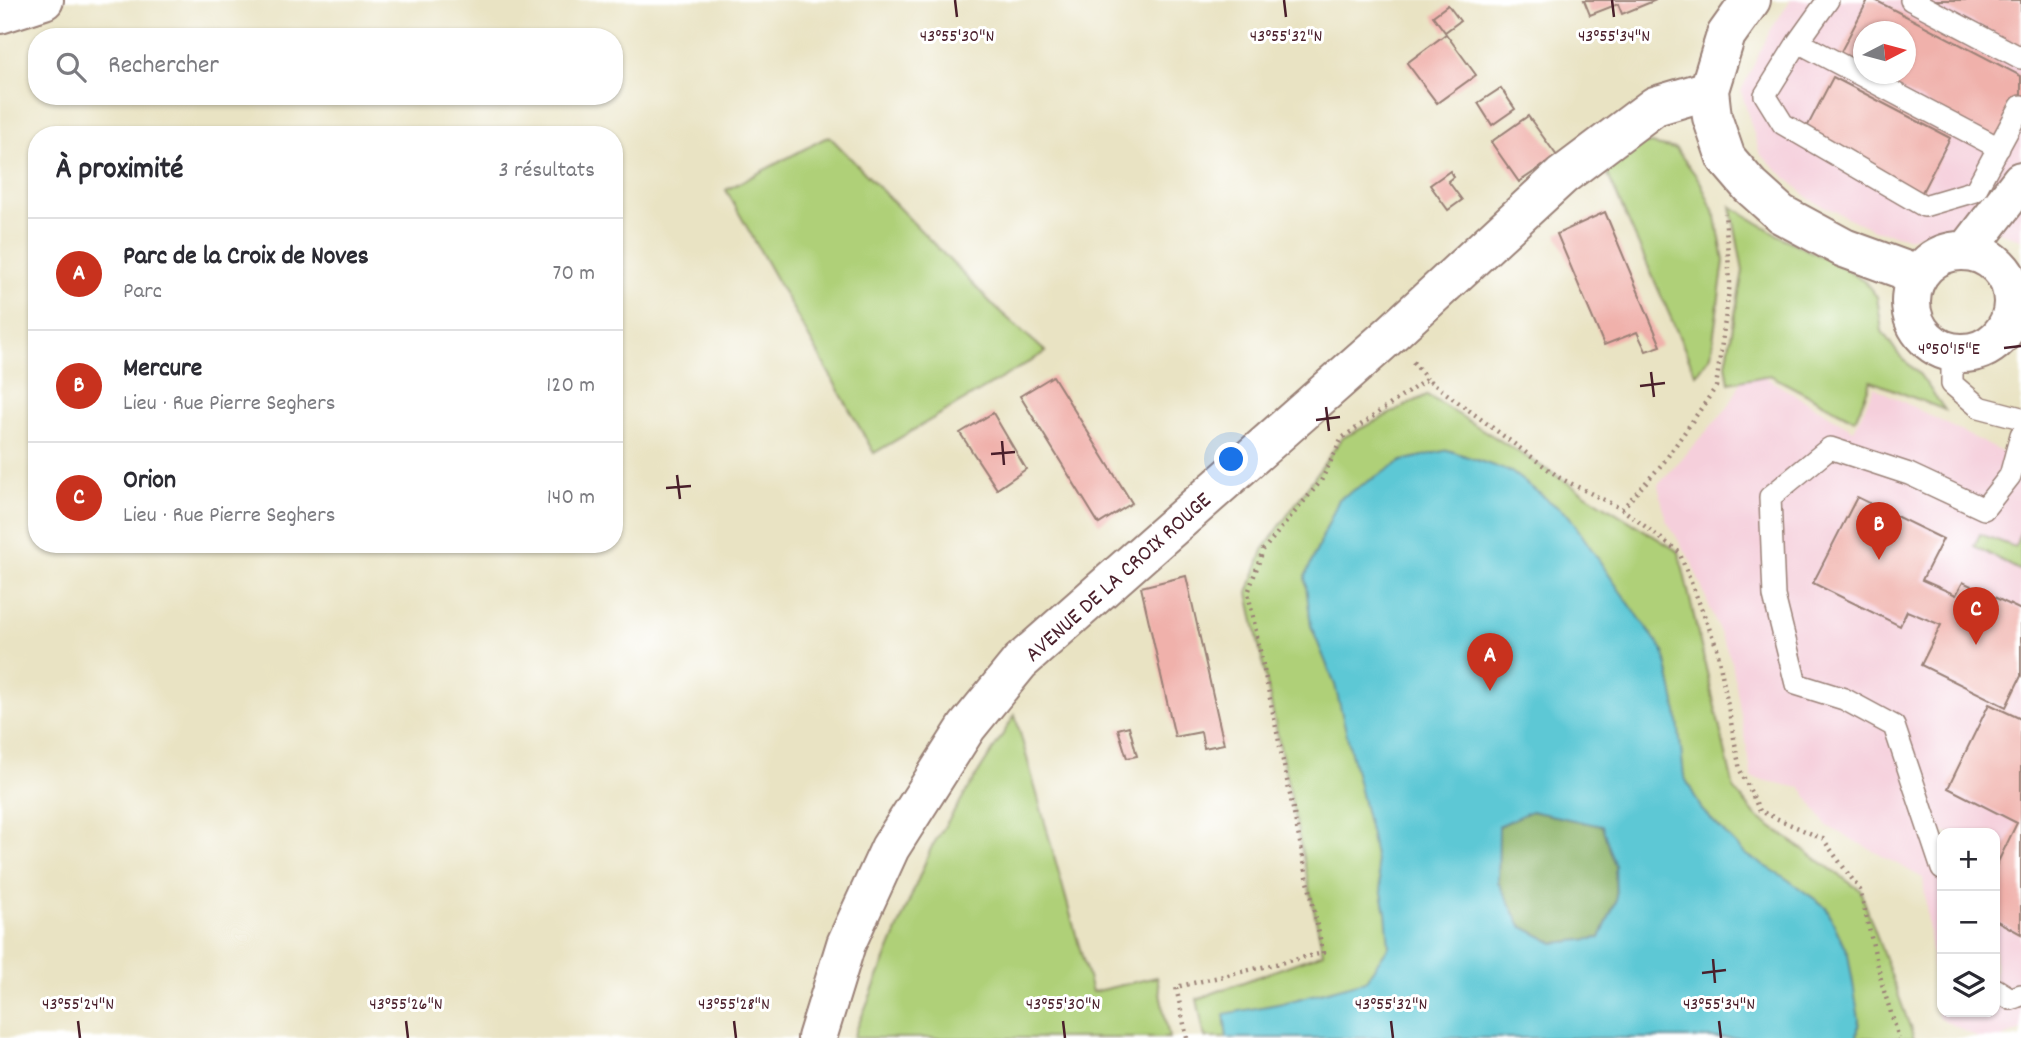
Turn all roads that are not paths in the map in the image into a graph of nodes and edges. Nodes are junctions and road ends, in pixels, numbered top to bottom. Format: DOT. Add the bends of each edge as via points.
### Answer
graph roads {
  1 [pos="44,0"];
  2 [pos="1751,0"];
  3 [pos="1828,0"];
  4 [pos="1911,0"];
  5 [pos="0,13"];
  6 [pos="1798,42"];
  7 [pos="2021,58"];
  8 [pos="1709,90"];
  9 [pos="2021,106"];
  10 [pos="1999,148"];
  11 [pos="2021,181"];
  12 [pos="2021,202"];
  13 [pos="1967,251"];
  14 [pos="2005,274"];
  15 [pos="1918,275"];
  16 [pos="2014,329"];
  17 [pos="1952,354"];
  18 [pos="2021,418"];
  19 [pos="2021,435"];
  20 [pos="1937,854"];
  21 [pos="2000,992"];
  22 [pos="2021,995"];
  23 [pos="817,1038"];
  1 -- 5 [label="street"];
  2 -- 8 [label="street" via="1726,35"];
  3 -- 6 [label="lane"];
  4 -- 7 [label="lane"];
  6 -- 10 [label="lane"];
  6 -- 10 [label="lane" via="1765,95 1783,124 1924,206 1975,191"];
  8 -- 15 [label="street" via="1712,117 1726,158 1781,214 1844,248"];
  8 -- 23 [label="street, AVENUE DE LA CROIX ROUGE" via="1655,106 1562,176 1020,662 968,727 890,848 846,944"];
  9 -- 10 [label="lane"];
  11 -- 13 [label="street"];
  12 -- 14 [label="street"];
  13 -- 14 [label="street" via="1988,258"];
  13 -- 15 [label="street" via="1948,252"];
  14 -- 16 [label="street" via="2012,291"];
  15 -- 17 [label="street" via="1910,299 1914,323 1930,343"];
  16 -- 17 [label="street" via="1974,352"];
  17 -- 18 [label="lane" via="1952,384 1979,407"];
  19 -- 20 [label="lane" via="2010,476 1984,509 1909,474 1830,448 1770,497 1774,596 1796,684 1844,699 1894,726"];
  21 -- 22 [label="lane" via="2011,999"];
}
